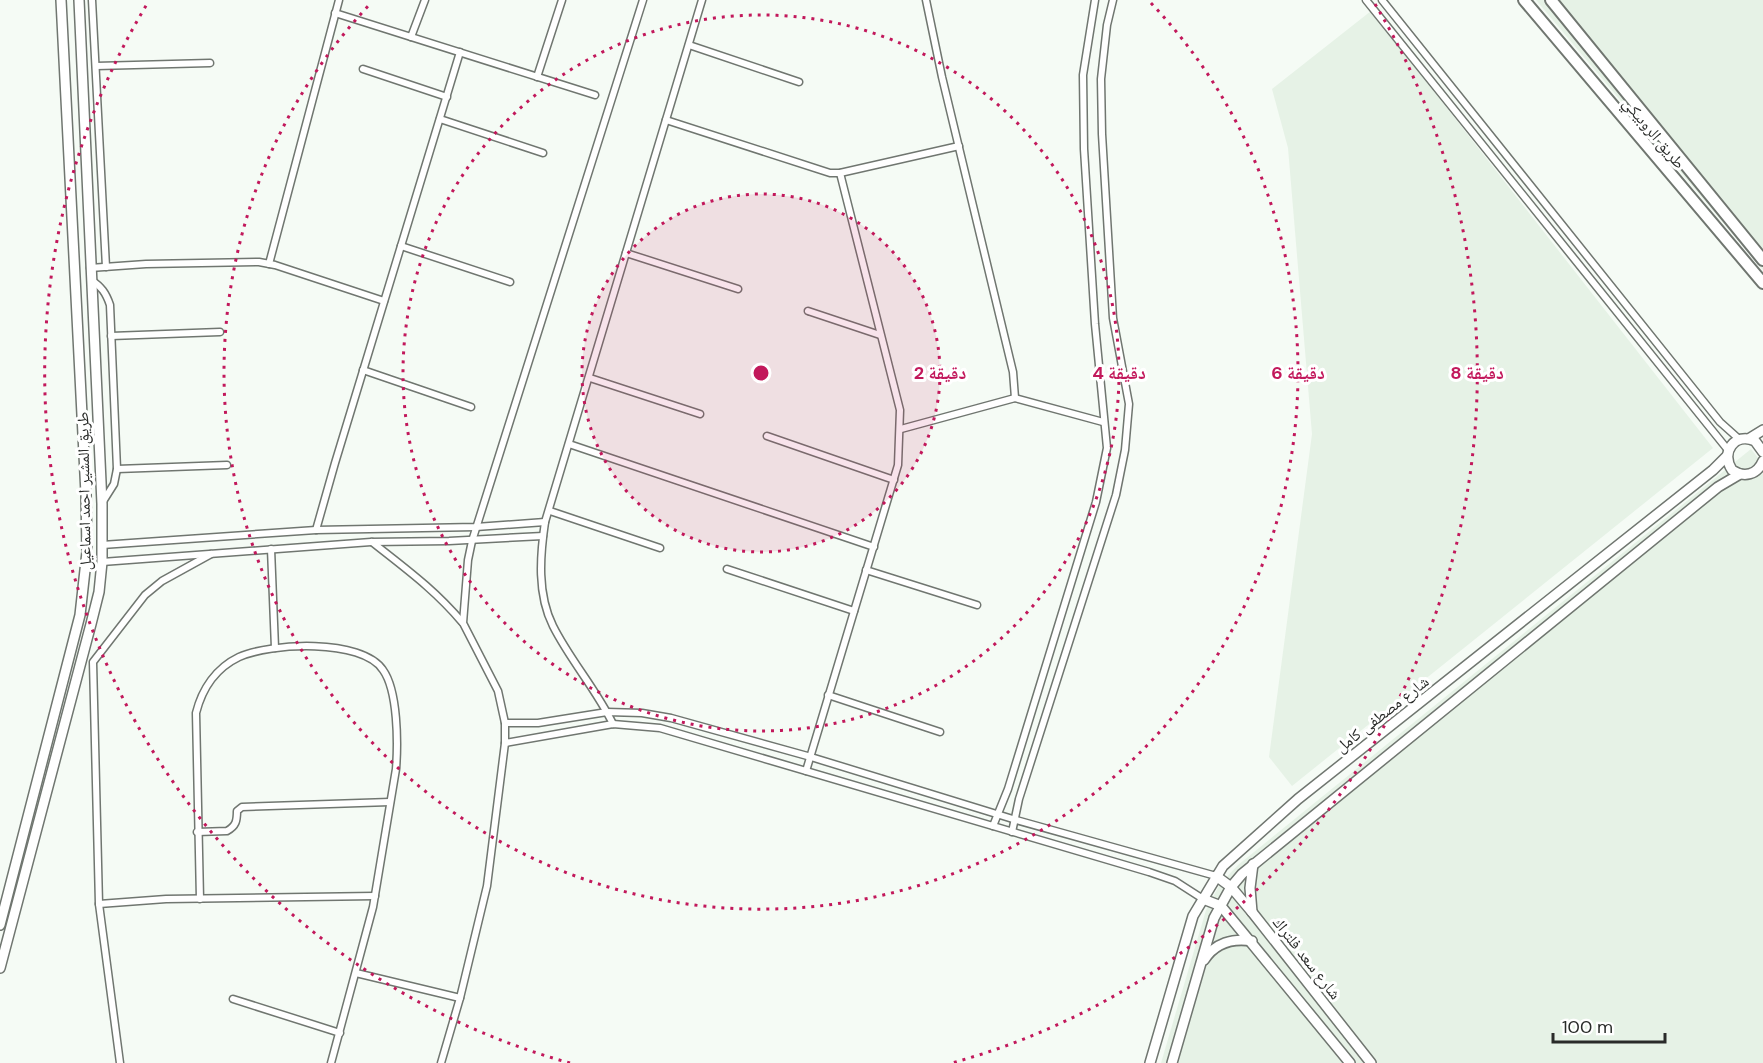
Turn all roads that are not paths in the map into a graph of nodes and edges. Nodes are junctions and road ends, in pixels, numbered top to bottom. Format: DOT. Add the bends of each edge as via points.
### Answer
graph roads {
  1 [pos="61,0"];
  2 [pos="79,0"];
  3 [pos="92,0"];
  4 [pos="339,0"];
  5 [pos="425,0"];
  6 [pos="562,0"];
  7 [pos="643,0"];
  8 [pos="702,0"];
  9 [pos="926,0"];
  10 [pos="1095,0"];
  11 [pos="1113,0"];
  12 [pos="1366,0"];
  13 [pos="1382,0"];
  14 [pos="1524,0"];
  15 [pos="1551,0"];
  16 [pos="335,14"];
  17 [pos="411,37"];
  18 [pos="689,45"];
  19 [pos="460,52"];
  20 [pos="210,63"];
  21 [pos="96,66"];
  22 [pos="363,69"];
  23 [pos="537,77"];
  24 [pos="799,82"];
  25 [pos="595,95"];
  26 [pos="447,97"];
  27 [pos="440,118"];
  28 [pos="666,120"];
  29 [pos="959,146"];
  30 [pos="543,153"];
  31 [pos="840,173"];
  32 [pos="401,246"];
  33 [pos="1758,248"];
  34 [pos="626,253"];
  35 [pos="1763,260"];
  36 [pos="269,264"];
  37 [pos="106,267"];
  38 [pos="90,268"];
  39 [pos="91,280"];
  40 [pos="510,282"];
  41 [pos="1763,283"];
  42 [pos="738,289"];
  43 [pos="384,301"];
  44 [pos="808,311"];
  45 [pos="220,332"];
  46 [pos="880,335"];
  47 [pos="111,336"];
  48 [pos="363,370"];
  49 [pos="590,378"];
  50 [pos="1014,398"];
  51 [pos="471,407"];
  52 [pos="700,414"];
  53 [pos="1103,422"];
  54 [pos="901,429"];
  55 [pos="1763,430"];
  56 [pos="767,436"];
  57 [pos="1750,438"];
  58 [pos="1739,439"];
  59 [pos="569,444"];
  60 [pos="1763,452"];
  61 [pos="1728,453"];
  62 [pos="1763,461"];
  63 [pos="227,465"];
  64 [pos="117,469"];
  65 [pos="1740,474"];
  66 [pos="894,480"];
  67 [pos="102,504"];
  68 [pos="550,511"];
  69 [pos="545,522"];
  70 [pos="476,527"];
  71 [pos="316,530"];
  72 [pos="543,536"];
  73 [pos="472,541"];
  74 [pos="371,542"];
  75 [pos="102,545"];
  76 [pos="873,547"];
  77 [pos="660,548"];
  78 [pos="271,549"];
  79 [pos="211,554"];
  80 [pos="102,564"];
  81 [pos="86,565"];
  82 [pos="727,569"];
  83 [pos="866,570"];
  84 [pos="977,605"];
  85 [pos="854,611"];
  86 [pos="463,623"];
  87 [pos="275,648"];
  88 [pos="82,658"];
  89 [pos="93,662"];
  90 [pos="828,695"];
  91 [pos="607,712"];
  92 [pos="505,723"];
  93 [pos="612,724"];
  94 [pos="940,732"];
  95 [pos="505,743"];
  96 [pos="811,757"];
  97 [pos="806,771"];
  98 [pos="390,802"];
  99 [pos="997,813"];
  100 [pos="1016,820"];
  101 [pos="993,826"];
  102 [pos="197,832"];
  103 [pos="1012,832"];
  104 [pos="1153,859"];
  105 [pos="1253,864"];
  106 [pos="1149,872"];
  107 [pos="1216,876"];
  108 [pos="1231,887"];
  109 [pos="375,896"];
  110 [pos="200,899"];
  111 [pos="1203,899"];
  112 [pos="99,904"];
  113 [pos="1221,906"];
  114 [pos="1252,912"];
  115 [pos="0,925"];
  116 [pos="1252,941"];
  117 [pos="1201,964"];
  118 [pos="0,968"];
  119 [pos="1299,971"];
  120 [pos="356,973"];
  121 [pos="1285,982"];
  122 [pos="1312,989"];
  123 [pos="460,998"];
  124 [pos="233,999"];
  125 [pos="1299,1000"];
  126 [pos="340,1033"];
  127 [pos="120,1063"];
  128 [pos="332,1063"];
  129 [pos="441,1063"];
  130 [pos="1150,1063"];
  131 [pos="1172,1063"];
  132 [pos="1350,1063"];
  133 [pos="1371,1063"];
  1 -- 81 [label="street, طريق المشير احمد اسماعيل" via="86,494"];
  2 -- 38 [label="street, طريق المشير احمد اسماعيل"];
  3 -- 21 [label="street"];
  4 -- 16 [label="street"];
  5 -- 17 [label="street"];
  6 -- 23 [label="street"];
  7 -- 70 [label="street"];
  8 -- 18 [label="street"];
  9 -- 29 [label="street"];
  10 -- 53 [label="street" via="1083,75"];
  11 -- 100 [label="street" via="1101,79 1102,134 1113,318 1129,404 1125,450 1116,495"];
  12 -- 61 [label="street"];
  13 -- 58 [label="street" via="1720,422"];
  14 -- 41 [label="main road, طريق الروبيكي"];
  15 -- 33 [label="main road, طريق الروبيكي"];
  16 -- 17 [label="street"];
  16 -- 36 [label="street"];
  17 -- 19 [label="street"];
  18 -- 24 [label="street"];
  18 -- 28 [label="street"];
  19 -- 23 [label="street"];
  19 -- 26 [label="street"];
  20 -- 21 [label="street"];
  21 -- 37 [label="street"];
  22 -- 26 [label="street"];
  23 -- 25 [label="street"];
  26 -- 27 [label="street"];
  27 -- 30 [label="street"];
  27 -- 32 [label="street"];
  28 -- 31 [label="street" via="820,171"];
  28 -- 34 [label="street"];
  29 -- 31 [label="street"];
  29 -- 50 [label="street" via="1013,372"];
  31 -- 46 [label="street"];
  32 -- 40 [label="street"];
  32 -- 43 [label="street"];
  33 -- 35 [label="main road, طريق الروبيكي"];
  34 -- 42 [label="street"];
  34 -- 49 [label="street"];
  36 -- 37 [label="street"];
  36 -- 43 [label="street"];
  37 -- 38 [label="street"];
  38 -- 39 [label="street, طريق المشير احمد اسماعيل"];
  39 -- 47 [label="street" via="106,294 110,305"];
  39 -- 67 [label="street, طريق المشير احمد اسماعيل"];
  43 -- 48 [label="street"];
  44 -- 46 [label="street"];
  45 -- 47 [label="street"];
  46 -- 54 [label="street" via="900,410"];
  47 -- 64 [label="street"];
  48 -- 51 [label="street"];
  48 -- 71 [label="street"];
  49 -- 52 [label="street"];
  49 -- 59 [label="street"];
  50 -- 53 [label="street"];
  50 -- 54 [label="street"];
  53 -- 99 [label="street" via="1107,448 1096,502 1008,789"];
  54 -- 66 [label="street"];
  55 -- 57 [label="street"];
  56 -- 66 [label="street"];
  57 -- 58 [label="street"];
  57 -- 60 [label="street"];
  58 -- 61 [label="street, شارع مصطفى كامل"];
  59 -- 68 [label="street"];
  59 -- 76 [label="street"];
  61 -- 65 [label="street" via="1732,470"];
  61 -- 107 [label="street, شارع مصطفى كامل" via="1713,470 1298,799"];
  62 -- 65 [label="street" via="1754,473"];
  63 -- 64 [label="street"];
  64 -- 67 [label="street" via="114,484"];
  65 -- 105 [label="street" via="1718,487"];
  66 -- 76 [label="street"];
  67 -- 75 [label="street, طريق المشير احمد اسماعيل"];
  68 -- 69 [label="street"];
  68 -- 77 [label="street"];
  69 -- 70 [label="street"];
  69 -- 72 [label="street"];
  70 -- 71 [label="street"];
  70 -- 73 [label="street"];
  71 -- 75 [label="street"];
  72 -- 73 [label="street"];
  72 -- 91 [label="street" via="541,578 552,625"];
  73 -- 74 [label="street"];
  73 -- 86 [label="street"];
  74 -- 78 [label="street"];
  74 -- 86 [label="street" via="419,577"];
  75 -- 80 [label="street, طريق المشير احمد اسماعيل"];
  76 -- 83 [label="street"];
  78 -- 79 [label="street"];
  78 -- 87 [label="street"];
  79 -- 80 [label="street"];
  79 -- 89 [label="street" via="145,595"];
  80 -- 81 [label="street"];
  80 -- 88 [label="street, طريق المشير احمد اسماعيل"];
  81 -- 115 [label="street, طريق المشير احمد اسماعيل" via="75,640"];
  82 -- 85 [label="street"];
  83 -- 84 [label="street"];
  83 -- 85 [label="street"];
  85 -- 90 [label="street"];
  86 -- 92 [label="street" via="498,691"];
  87 -- 98 [label="street" via="327,646 358,653 383,670 392,692 397,753"];
  87 -- 102 [label="street" via="240,657 219,671 199,701"];
  88 -- 89 [label="street"];
  88 -- 118 [label="street, طريق المشير احمد اسماعيل"];
  89 -- 112 [label="street"];
  90 -- 94 [label="street"];
  90 -- 96 [label="street"];
  91 -- 92 [label="street" via="529,724"];
  91 -- 93 [label="street"];
  91 -- 96 [label="street" via="671,718"];
  92 -- 95 [label="street"];
  93 -- 95 [label="street"];
  93 -- 97 [label="street" via="660,728"];
  95 -- 123 [label="street" via="487,886"];
  96 -- 97 [label="street"];
  96 -- 99 [label="street"];
  97 -- 101 [label="street"];
  98 -- 102 [label="street" via="242,807 227,831"];
  98 -- 109 [label="street"];
  99 -- 100 [label="street"];
  99 -- 101 [label="street"];
  100 -- 103 [label="street"];
  100 -- 104 [label="street"];
  101 -- 103 [label="street"];
  102 -- 110 [label="street"];
  103 -- 106 [label="street"];
  104 -- 106 [label="street"];
  104 -- 107 [label="street"];
  105 -- 108 [label="street"];
  105 -- 114 [label="street"];
  106 -- 111 [label="street" via="1175,881"];
  107 -- 108 [label="street, شارع سعد فلتراك"];
  107 -- 111 [label="street, شارع مصطفى كامل"];
  108 -- 113 [label="street"];
  108 -- 114 [label="street, شارع سعد فلتراك"];
  109 -- 110 [label="street"];
  109 -- 120 [label="street"];
  110 -- 112 [label="street"];
  111 -- 113 [label="street, شارع سعد فلتراك"];
  111 -- 130 [label="street, شارع مصطفى كامل" via="1193,916"];
  112 -- 127 [label="street"];
  113 -- 116 [label="street, شارع سعد فلتراك"];
  113 -- 117 [label="street"];
  114 -- 119 [label="street, شارع سعد فلتراك"];
  116 -- 117 [label="street" via="1222,943"];
  116 -- 121 [label="street, شارع سعد فلتراك"];
  117 -- 131 [label="street"];
  119 -- 121 [label="street"];
  119 -- 122 [label="street, شارع سعد فلتراك"];
  120 -- 123 [label="street"];
  120 -- 126 [label="street"];
  121 -- 125 [label="street, شارع سعد فلتراك"];
  122 -- 125 [label="street"];
  122 -- 133 [label="street, شارع سعد فلتراك"];
  123 -- 129 [label="street"];
  124 -- 126 [label="street"];
  125 -- 132 [label="street, شارع سعد فلتراك"];
  126 -- 128 [label="street"];
}
